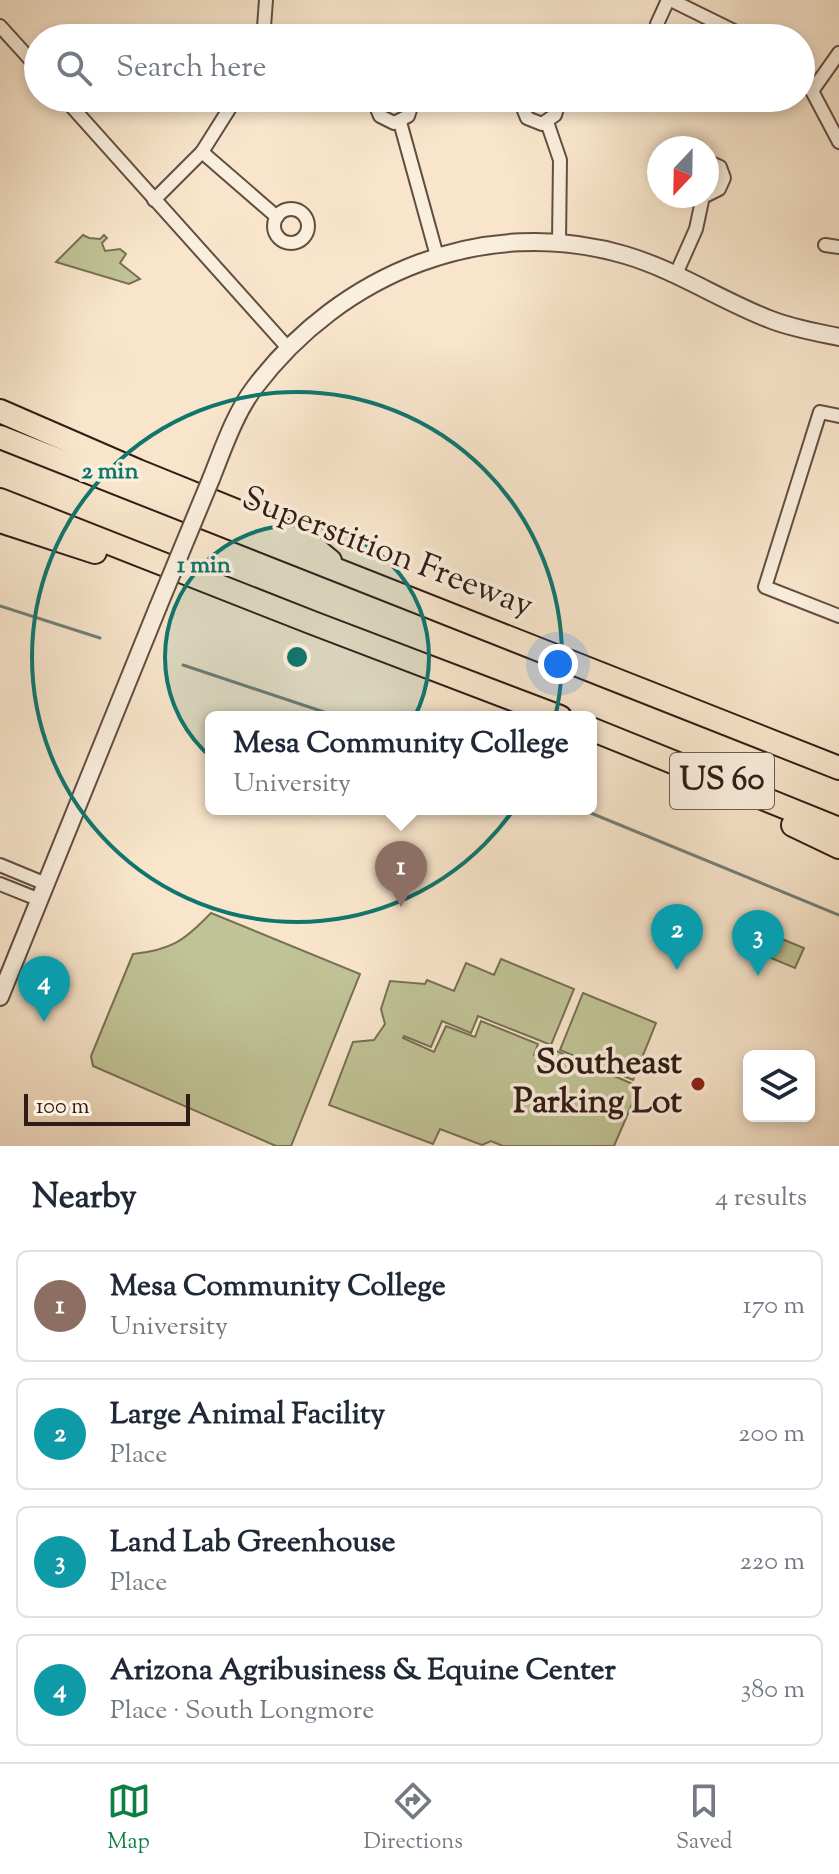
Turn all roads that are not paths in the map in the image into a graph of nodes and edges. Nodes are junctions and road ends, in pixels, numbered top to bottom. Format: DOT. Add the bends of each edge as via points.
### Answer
graph roads {
  1 [pos="266,0"];
  2 [pos="670,0"];
  3 [pos="264,24"];
  4 [pos="657,24"];
  5 [pos="719,24"];
  6 [pos="0,26"];
  7 [pos="24,53"];
  8 [pos="839,53"];
  9 [pos="815,87"];
  10 [pos="815,97"];
  11 [pos="76,112"];
  12 [pos="227,112"];
  13 [pos="378,112"];
  14 [pos="410,112"];
  15 [pos="525,112"];
  16 [pos="555,112"];
  17 [pos="400,122"];
  18 [pos="547,122"];
  19 [pos="839,142"];
  20 [pos="202,152"];
  21 [pos="719,167"];
  22 [pos="719,189"];
  23 [pos="154,200"];
  24 [pos="702,208"];
  25 [pos="277,217"];
  26 [pos="559,243"];
  27 [pos="825,245"];
  28 [pos="839,247"];
  29 [pos="437,256"];
  30 [pos="676,274"];
  31 [pos="839,337"];
  32 [pos="288,348"];
  33 [pos="0,411"];
  34 [pos="839,416"];
  35 [pos="0,437"];
  36 [pos="0,500"];
  37 [pos="0,521"];
  38 [pos="347,574"];
  39 [pos="839,616"];
  40 [pos="313,623"];
  41 [pos="621,679"];
  42 [pos="544,711"];
  43 [pos="598,731"];
  44 [pos="839,760"];
  45 [pos="839,768"];
  46 [pos="839,829"];
  47 [pos="839,847"];
  48 [pos="0,865"];
  49 [pos="0,884"];
  50 [pos="43,892"];
  51 [pos="0,997"];
  1 -- 3 [label="street"];
  2 -- 4 [label="street"];
  2 -- 5 [label="street"];
  6 -- 7 [label="street"];
  8 -- 9 [label="street"];
  10 -- 19 [label="street"];
  11 -- 23 [label="street"];
  12 -- 20 [label="street"];
  13 -- 17 [label="street" via="389,122"];
  14 -- 17 [label="street"];
  15 -- 18 [label="street" via="537,123"];
  16 -- 18 [label="street"];
  17 -- 29 [label="street"];
  18 -- 26 [label="street" via="560,160"];
  20 -- 23 [label="street"];
  20 -- 25 [label="street"];
  21 -- 22 [label="street" via="724,178"];
  23 -- 32 [label="street"];
  24 -- 30 [label="street"];
  26 -- 29 [label="street" via="495,243"];
  26 -- 30 [label="street" via="622,254"];
  27 -- 28 [label="street"];
  29 -- 32 [label="street" via="368,285 327,312"];
  30 -- 31 [label="street" via="772,321"];
  32 -- 50 [label="street, bridge" via="253,389 228,437"];
  33 -- 38 [label="highway" via="301,537"];
  34 -- 39 [label="street" via="820,412 765,587"];
  35 -- 38 [label="highway, Superstition Freeway / US 60"];
  36 -- 40 [label="highway"];
  37 -- 40 [label="highway"];
  38 -- 41 [label="highway, Superstition Freeway / US 60"];
  40 -- 42 [label="highway"];
  41 -- 44 [label="highway"];
  41 -- 45 [label="highway, Superstition Freeway / US 60"];
  43 -- 46 [label="highway, US 60"];
  43 -- 47 [label="highway"];
  48 -- 50 [label="street"];
  49 -- 50 [label="street"];
  50 -- 51 [label="street"];
}
